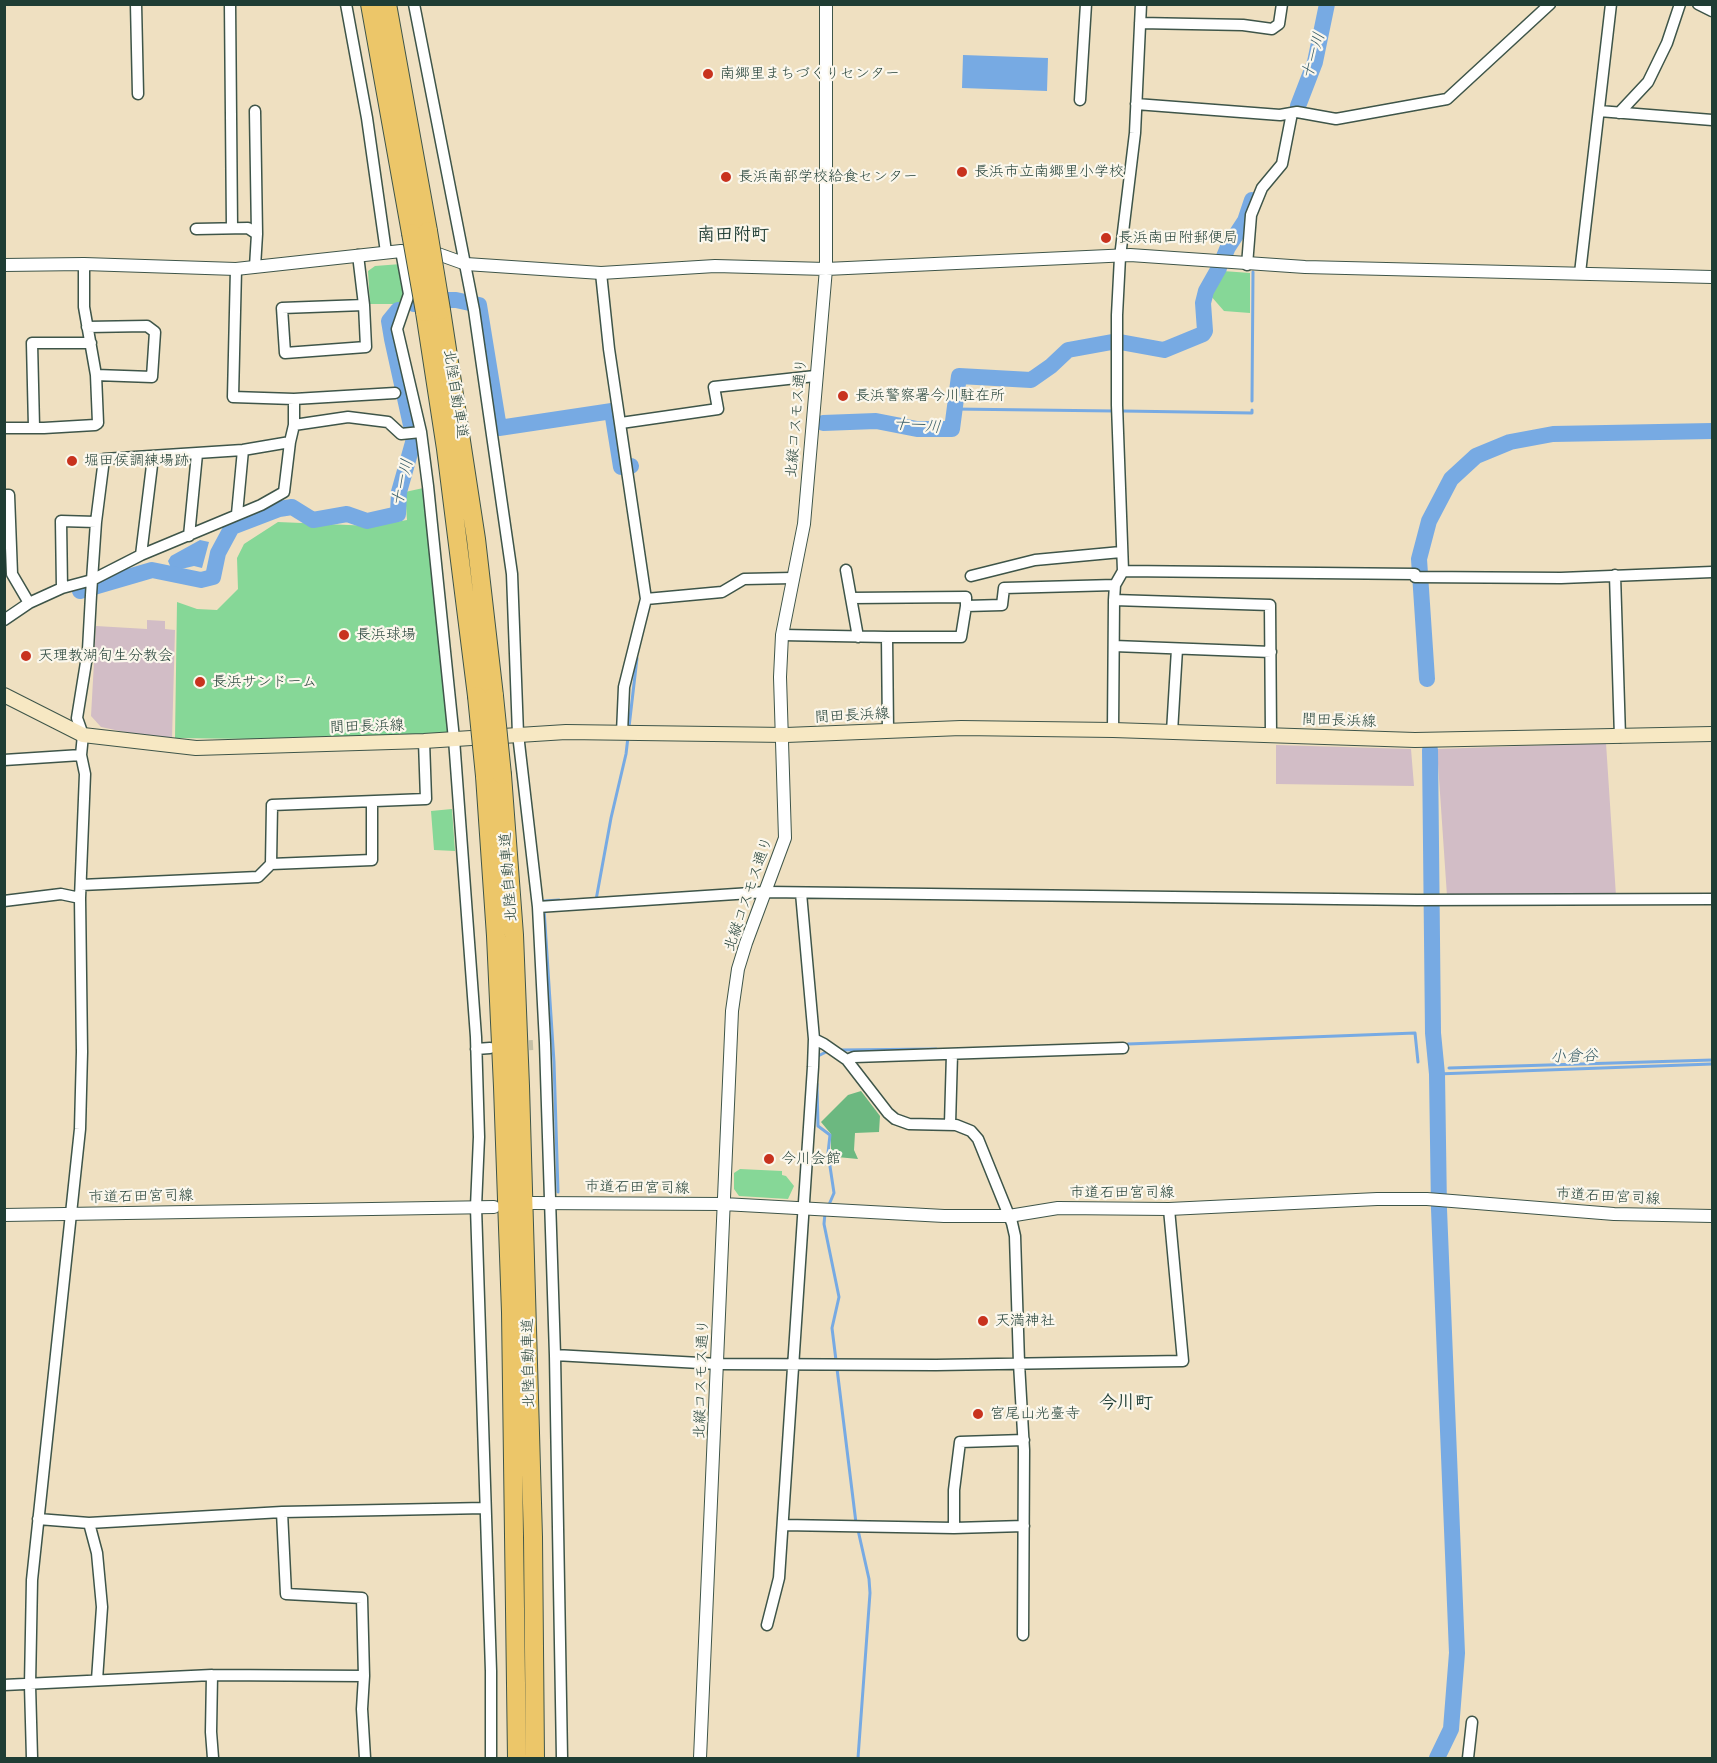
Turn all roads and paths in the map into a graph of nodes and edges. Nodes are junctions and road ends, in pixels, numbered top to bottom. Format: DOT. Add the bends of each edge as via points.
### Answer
graph roads {
  1 [pos="136,4"];
  2 [pos="230,4"];
  3 [pos="346,4"];
  4 [pos="370,4"];
  5 [pos="387,4"];
  6 [pos="414,4"];
  7 [pos="826,4"];
  8 [pos="1086,4"];
  9 [pos="1141,4"];
  10 [pos="1282,4"];
  11 [pos="1550,4"];
  12 [pos="1611,4"];
  13 [pos="1680,4"];
  14 [pos="1698,4"];
  15 [pos="1713,11"];
  16 [pos="1140,22"];
  17 [pos="138,94"];
  18 [pos="1080,100"];
  19 [pos="1136,104"];
  20 [pos="255,111"];
  21 [pos="1599,111"];
  22 [pos="1292,113"];
  23 [pos="1619,113"];
  24 [pos="1713,120"];
  25 [pos="232,228"];
  26 [pos="196,229"];
  27 [pos="419,232"];
  28 [pos="257,234"];
  29 [pos="401,251"];
  30 [pos="386,252"];
  31 [pos="358,255"];
  32 [pos="1120,256"];
  33 [pos="84,264"];
  34 [pos="466,264"];
  35 [pos="1247,265"];
  36 [pos="4,266"];
  37 [pos="255,267"];
  38 [pos="236,269"];
  39 [pos="826,269"];
  40 [pos="601,273"];
  41 [pos="1580,273"];
  42 [pos="1713,277"];
  43 [pos="364,305"];
  44 [pos="87,327"];
  45 [pos="91,343"];
  46 [pos="96,375"];
  47 [pos="815,376"];
  48 [pos="395,393"];
  49 [pos="294,399"];
  50 [pos="621,423"];
  51 [pos="294,425"];
  52 [pos="34,427"];
  53 [pos="4,428"];
  54 [pos="415,433"];
  55 [pos="291,442"];
  56 [pos="243,450"];
  57 [pos="197,454"];
  58 [pos="153,457"];
  59 [pos="4,495"];
  60 [pos="237,514"];
  61 [pos="96,522"];
  62 [pos="189,536"];
  63 [pos="1121,552"];
  64 [pos="141,555"];
  65 [pos="846,570"];
  66 [pos="1123,571"];
  67 [pos="1713,573"];
  68 [pos="1615,575"];
  69 [pos="971,576"];
  70 [pos="793,578"];
  71 [pos="92,580"];
  72 [pos="1115,585"];
  73 [pos="62,588"];
  74 [pos="851,598"];
  75 [pos="646,599"];
  76 [pos="1114,600"];
  77 [pos="29,603"];
  78 [pos="966,606"];
  79 [pos="4,620"];
  80 [pos="782,635"];
  81 [pos="858,637"];
  82 [pos="887,638"];
  83 [pos="1114,646"];
  84 [pos="1177,649"];
  85 [pos="1271,652"];
  86 [pos="4,695"];
  87 [pos="1113,730"];
  88 [pos="888,731"];
  89 [pos="1172,732"];
  90 [pos="622,733"];
  91 [pos="519,734"];
  92 [pos="1713,734"];
  93 [pos="83,735"];
  94 [pos="782,735"];
  95 [pos="1271,735"];
  96 [pos="1620,736"];
  97 [pos="454,740"];
  98 [pos="424,741"];
  99 [pos="81,754"];
  100 [pos="4,760"];
  101 [pos="493,775"];
  102 [pos="372,802"];
  103 [pos="271,864"];
  104 [pos="81,885"];
  105 [pos="766,892"];
  106 [pos="801,893"];
  107 [pos="80,898"];
  108 [pos="1713,899"];
  109 [pos="4,901"];
  110 [pos="538,907"];
  111 [pos="814,1039"];
  112 [pos="545,1043"];
  113 [pos="533,1045"];
  114 [pos="490,1048"];
  115 [pos="1123,1048"];
  116 [pos="476,1049"];
  117 [pos="952,1054"];
  118 [pos="847,1060"];
  119 [pos="950,1124"];
  120 [pos="551,1202"];
  121 [pos="532,1203"];
  122 [pos="723,1204"];
  123 [pos="476,1207"];
  124 [pos="494,1207"];
  125 [pos="804,1208"];
  126 [pos="1169,1209"];
  127 [pos="71,1214"];
  128 [pos="4,1215"];
  129 [pos="1009,1216"];
  130 [pos="1713,1216"];
  131 [pos="555,1355"];
  132 [pos="1019,1363"];
  133 [pos="718,1364"];
  134 [pos="793,1364"];
  135 [pos="1024,1440"];
  136 [pos="485,1508"];
  137 [pos="282,1512"];
  138 [pos="38,1519"];
  139 [pos="89,1523"];
  140 [pos="783,1525"];
  141 [pos="1024,1526"];
  142 [pos="954,1527"];
  143 [pos="767,1625"];
  144 [pos="1023,1635"];
  145 [pos="212,1675"];
  146 [pos="364,1676"];
  147 [pos="97,1680"];
  148 [pos="4,1685"];
  149 [pos="30,1685"];
  150 [pos="1472,1722"];
  151 [pos="32,1758"];
  152 [pos="213,1758"];
  153 [pos="365,1758"];
  154 [pos="491,1758"];
  155 [pos="518,1758"];
  156 [pos="535,1758"];
  157 [pos="562,1758"];
  158 [pos="700,1758"];
  159 [pos="1468,1758"];
  1 -- 17 [label="street"];
  2 -- 25 [label="street"];
  3 -- 30 [label="street"];
  4 -- 27 [label="highway, 北陸自動車道"];
  5 -- 27 [label="highway, 北陸自動車道"];
  6 -- 34 [label="street"];
  7 -- 39 [label="street, 北縦コスモス通り"];
  8 -- 18 [label="street"];
  9 -- 16 [label="street"];
  10 -- 16 [label="street" via="1279,24 1272,29"];
  11 -- 22 [label="street" via="1448,99 1336,119"];
  12 -- 21 [label="street"];
  13 -- 23 [label="street" via="1648,82"];
  14 -- 15 [label="street"];
  16 -- 19 [label="street"];
  19 -- 22 [label="street"];
  19 -- 32 [label="street"];
  20 -- 28 [label="street"];
  21 -- 23 [label="street"];
  21 -- 41 [label="street"];
  22 -- 35 [label="street" via="1282,164 1262,188 1251,215"];
  23 -- 24 [label="street"];
  25 -- 26 [label="street"];
  25 -- 28 [label="street" via="248,228"];
  27 -- 101 [label="highway, 北陸自動車道, bridge" via="433,311 448,460 486,696"];
  28 -- 37 [label="street"];
  29 -- 30 [label="street"];
  29 -- 34 [label="street" via="438,254"];
  29 -- 54 [label="street" via="409,294 398,329"];
  30 -- 31 [label="street"];
  31 -- 37 [label="street"];
  31 -- 43 [label="street"];
  32 -- 35 [label="street"];
  32 -- 39 [label="street"];
  32 -- 63 [label="street" via="1117,342"];
  33 -- 36 [label="street"];
  33 -- 38 [label="street"];
  33 -- 44 [label="street"];
  34 -- 40 [label="street"];
  34 -- 91 [label="street" via="512,574"];
  35 -- 41 [label="street"];
  37 -- 38 [label="street"];
  38 -- 49 [label="street" via="233,397"];
  39 -- 40 [label="street" via="715,266"];
  39 -- 47 [label="street, 北縦コスモス通り"];
  40 -- 50 [label="street"];
  41 -- 42 [label="street"];
  43 -- 43 [label="street" via="366,347 285,353 282,308"];
  44 -- 45 [label="street"];
  44 -- 46 [label="street" via="147,326 155,333 152,377"];
  45 -- 46 [label="street"];
  45 -- 52 [label="street" via="32,343"];
  46 -- 52 [label="street" via="100,419 97,424"];
  47 -- 50 [label="street" via="714,387 718,409"];
  47 -- 70 [label="street, 北縦コスモス通り" via="804,524"];
  48 -- 49 [label="street"];
  49 -- 51 [label="street"];
  50 -- 75 [label="street"];
  51 -- 54 [label="street" via="348,417 388,422 401,434"];
  51 -- 55 [label="street"];
  52 -- 53 [label="street"];
  54 -- 97 [label="street"];
  55 -- 56 [label="street"];
  55 -- 60 [label="street" via="284,492"];
  56 -- 57 [label="street"];
  56 -- 60 [label="street"];
  57 -- 58 [label="street"];
  57 -- 62 [label="street"];
  58 -- 61 [label="street" via="104,459"];
  58 -- 64 [label="street"];
  59 -- 77 [label="street" via="9,495 12,574"];
  60 -- 62 [label="street"];
  61 -- 71 [label="street"];
  61 -- 73 [label="street" via="61,521"];
  62 -- 64 [label="street"];
  63 -- 66 [label="street"];
  63 -- 69 [label="street" via="1035,560"];
  64 -- 71 [label="street"];
  65 -- 74 [label="street"];
  66 -- 68 [label="street" via="1560,578"];
  66 -- 72 [label="street"];
  67 -- 68 [label="street"];
  68 -- 96 [label="street"];
  70 -- 75 [label="street" via="744,579 722,592"];
  70 -- 80 [label="street, 北縦コスモス通り"];
  71 -- 73 [label="street"];
  71 -- 93 [label="street" via="88,650 77,718"];
  72 -- 76 [label="street"];
  72 -- 78 [label="street" via="1004,588 1002,605"];
  73 -- 77 [label="street"];
  74 -- 78 [label="street" via="966,597"];
  74 -- 81 [label="street"];
  75 -- 90 [label="street" via="624,687"];
  76 -- 83 [label="street"];
  76 -- 85 [label="street" via="1270,604"];
  77 -- 79 [label="street"];
  78 -- 82 [label="street" via="961,637"];
  80 -- 81 [label="street"];
  80 -- 94 [label="street, 北縦コスモス通り"];
  81 -- 82 [label="street"];
  82 -- 88 [label="street"];
  83 -- 84 [label="street"];
  83 -- 87 [label="street"];
  84 -- 85 [label="street"];
  84 -- 89 [label="street"];
  85 -- 95 [label="street"];
  86 -- 93 [label="main road, 間田長浜線"];
  87 -- 88 [label="main road, 間田長浜線"];
  87 -- 89 [label="main road, 間田長浜線"];
  88 -- 94 [label="main road, 間田長浜線"];
  89 -- 95 [label="main road, 間田長浜線"];
  90 -- 91 [label="main road, 間田長浜線"];
  90 -- 94 [label="main road, 間田長浜線"];
  91 -- 97 [label="main road, 間田長浜線"];
  91 -- 110 [label="street"];
  92 -- 96 [label="main road, 間田長浜線"];
  93 -- 98 [label="main road, 間田長浜線" via="196,748"];
  93 -- 99 [label="street"];
  94 -- 105 [label="street, 北縦コスモス通り" via="785,838"];
  95 -- 96 [label="main road, 間田長浜線" via="1435,740"];
  97 -- 98 [label="main road, 間田長浜線"];
  97 -- 116 [label="street"];
  98 -- 102 [label="street" via="426,800"];
  99 -- 100 [label="street"];
  99 -- 104 [label="street" via="85,774"];
  101 -- 155 [label="highway, 北陸自動車道" via="495,925 511,1311"];
  101 -- 156 [label="highway, 北陸自動車道" via="513,925 521,1098"];
  102 -- 103 [label="street" via="272,805"];
  102 -- 103 [label="street" via="372,860"];
  103 -- 104 [label="street" via="258,877"];
  104 -- 107 [label="street"];
  105 -- 106 [label="street"];
  105 -- 110 [label="street"];
  105 -- 122 [label="street, 北縦コスモス通り" via="738,969 732,1011"];
  106 -- 108 [label="street"];
  106 -- 111 [label="street"];
  107 -- 109 [label="street" via="61,894"];
  107 -- 127 [label="street" via="80,1129"];
  110 -- 112 [label="street"];
  111 -- 118 [label="street"];
  111 -- 125 [label="street"];
  112 -- 113 [label="street"];
  112 -- 120 [label="street"];
  114 -- 116 [label="street"];
  115 -- 117 [label="street"];
  116 -- 123 [label="street"];
  117 -- 118 [label="street"];
  117 -- 119 [label="street"];
  118 -- 119 [label="street" via="895,1119 909,1124"];
  119 -- 129 [label="street" via="966,1128 978,1139"];
  120 -- 121 [label="street, 市道石田宮司線"];
  120 -- 122 [label="street, 市道石田宮司線"];
  120 -- 131 [label="street"];
  122 -- 125 [label="street, 市道石田宮司線"];
  122 -- 133 [label="street, 北縦コスモス通り"];
  123 -- 124 [label="street, 市道石田宮司線"];
  123 -- 127 [label="street, 市道石田宮司線"];
  123 -- 136 [label="street"];
  125 -- 129 [label="street, 市道石田宮司線"];
  125 -- 134 [label="street"];
  126 -- 129 [label="street, 市道石田宮司線" via="1058,1209"];
  126 -- 130 [label="street, 市道石田宮司線" via="1377,1198 1614,1214"];
  126 -- 132 [label="street" via="1183,1361"];
  127 -- 128 [label="street, 市道石田宮司線"];
  127 -- 138 [label="street"];
  129 -- 132 [label="street" via="1015,1236"];
  131 -- 133 [label="street"];
  131 -- 157 [label="street"];
  132 -- 134 [label="street"];
  132 -- 135 [label="street"];
  133 -- 134 [label="street"];
  133 -- 158 [label="street, 北縦コスモス通り"];
  134 -- 140 [label="street"];
  135 -- 141 [label="street"];
  135 -- 142 [label="street" via="960,1442"];
  136 -- 137 [label="street"];
  136 -- 154 [label="street"];
  137 -- 139 [label="street"];
  137 -- 146 [label="street" via="286,1594 362,1598"];
  138 -- 139 [label="street"];
  138 -- 149 [label="street" via="32,1580"];
  139 -- 147 [label="street" via="97,1553 102,1607"];
  140 -- 142 [label="street"];
  140 -- 143 [label="street" via="779,1578"];
  141 -- 142 [label="street"];
  141 -- 144 [label="street"];
  145 -- 146 [label="street"];
  145 -- 147 [label="street"];
  145 -- 152 [label="street"];
  146 -- 153 [label="street"];
  147 -- 149 [label="street"];
  148 -- 149 [label="street"];
  149 -- 151 [label="street"];
  150 -- 159 [label="street"];
}
